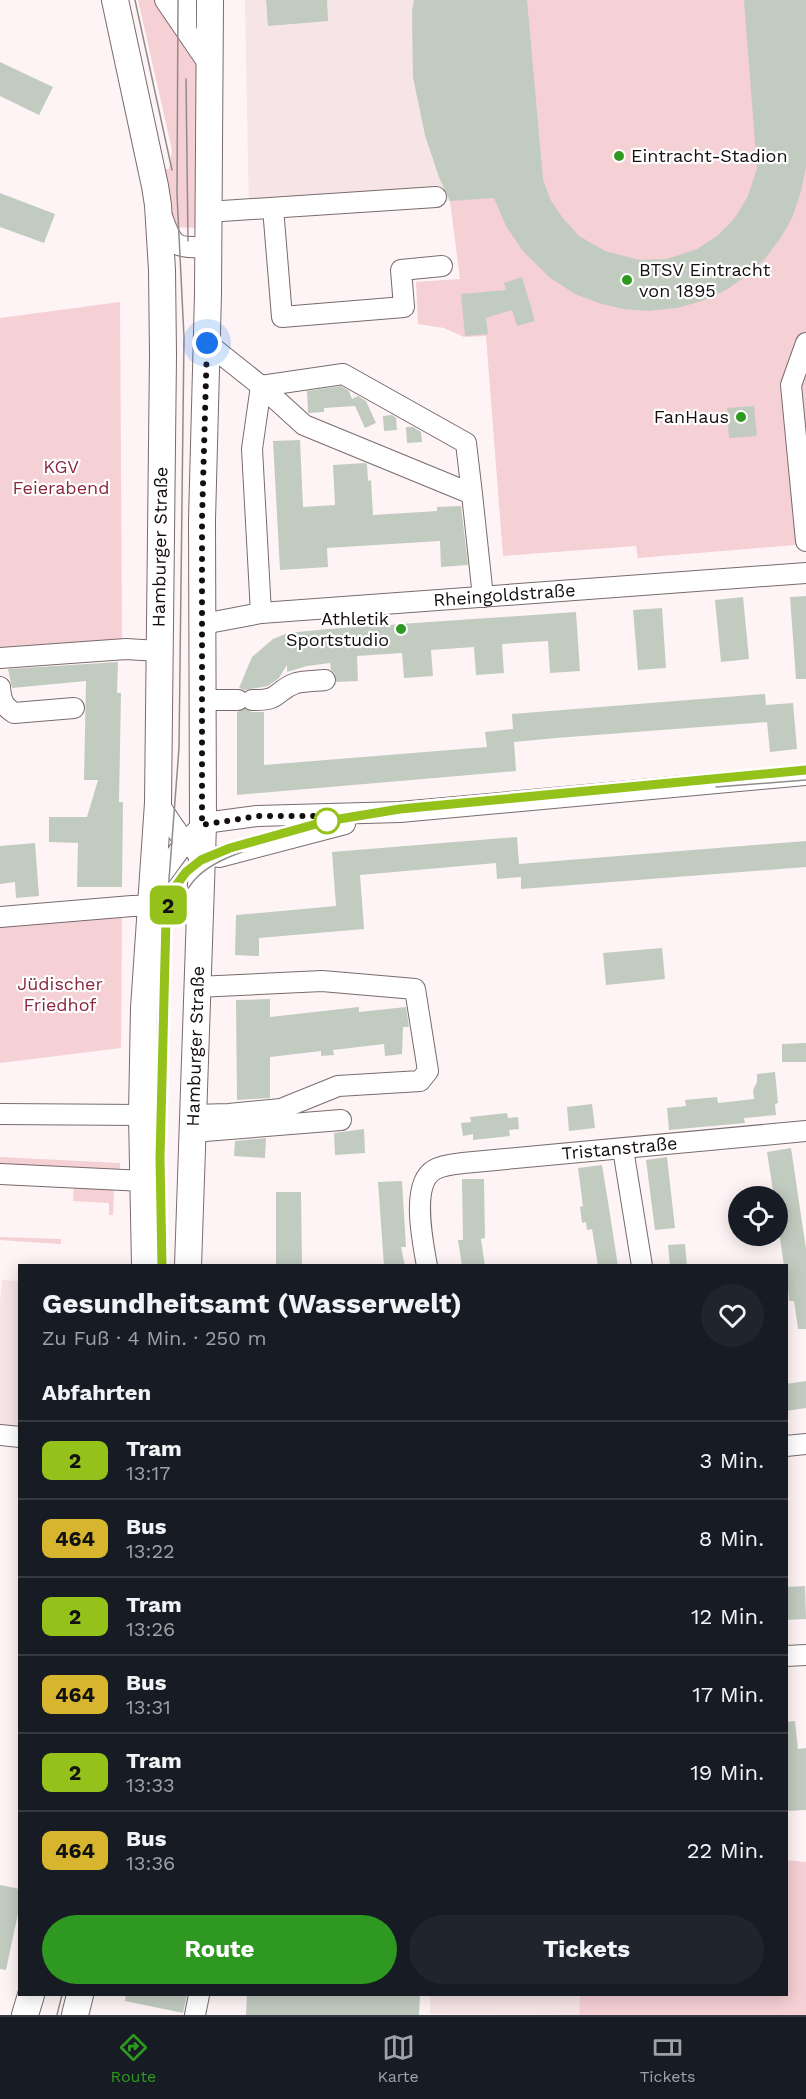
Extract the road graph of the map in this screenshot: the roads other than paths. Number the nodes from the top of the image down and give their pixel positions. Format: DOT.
graph roads {
  1 [pos="115,0"];
  2 [pos="165,0"];
  3 [pos="186,0"];
  4 [pos="210,0"];
  5 [pos="186,30"];
  6 [pos="210,66"];
  7 [pos="436,197"];
  8 [pos="158,205"];
  9 [pos="273,208"];
  10 [pos="207,212"];
  11 [pos="207,247"];
  12 [pos="442,266"];
  13 [pos="207,343"];
  14 [pos="806,344"];
  15 [pos="261,386"];
  16 [pos="472,494"];
  17 [pos="806,541"];
  18 [pos="806,573"];
  19 [pos="483,597"];
  20 [pos="261,613"];
  21 [pos="202,624"];
  22 [pos="159,651"];
  23 [pos="0,658"];
  24 [pos="325,680"];
  25 [pos="0,687"];
  26 [pos="202,700"];
  27 [pos="74,708"];
  28 [pos="806,775"];
  29 [pos="158,803"];
  30 [pos="297,826"];
  31 [pos="196,840"];
  32 [pos="151,896"];
  33 [pos="0,917"];
  34 [pos="199,922"];
  35 [pos="197,987"];
  36 [pos="0,1114"];
  37 [pos="142,1115"];
  38 [pos="341,1120"];
  39 [pos="192,1123"];
  40 [pos="806,1131"];
  41 [pos="622,1149"];
  42 [pos="0,1174"];
  43 [pos="144,1181"];
  44 [pos="145,1264"];
  45 [pos="188,1264"];
  46 [pos="427,1264"];
  47 [pos="642,1264"];
  48 [pos="0,1435"];
  49 [pos="18,1437"];
  50 [pos="806,1444"];
  51 [pos="788,1446"];
  52 [pos="806,1655"];
  53 [pos="788,1656"];
  54 [pos="31,1996"];
  55 [pos="80,1996"];
  56 [pos="199,1996"];
  57 [pos="25,2015"];
  58 [pos="75,2015"];
  59 [pos="195,2015"];
  1 -- 8 [label="main road, Hamburger Straße"];
  2 -- 5 [label="street"];
  3 -- 5 [label="street"];
  4 -- 6 [label="main road, Hamburger Straße"];
  5 -- 6 [label="street"];
  6 -- 10 [label="main road, Hamburger Straße"];
  7 -- 9 [label="street"];
  8 -- 11 [label="street, Hamburger Straße"];
  8 -- 22 [label="main road, Hamburger Straße"];
  9 -- 10 [label="street"];
  9 -- 12 [label="street"];
  10 -- 11 [label="main road, Hamburger Straße"];
  11 -- 13 [label="main road, Hamburger Straße"];
  13 -- 15 [label="street"];
  13 -- 21 [label="main road, Hamburger Straße"];
  14 -- 17 [label="street"];
  15 -- 16 [label="street"];
  15 -- 16 [label="street"];
  15 -- 20 [label="street"];
  16 -- 19 [label="street"];
  18 -- 19 [label="street, Rheingoldstraße"];
  19 -- 20 [label="street, Rheingoldstraße"];
  20 -- 21 [label="street, Rheingoldstraße"];
  21 -- 26 [label="main road, Hamburger Straße"];
  22 -- 23 [label="street"];
  22 -- 29 [label="main road, Hamburger Straße"];
  24 -- 26 [label="street"];
  25 -- 27 [label="street"];
  26 -- 31 [label="main road, Hamburger Straße"];
  28 -- 30 [label="street"];
  29 -- 31 [label="street"];
  29 -- 32 [label="main road, Hamburger Straße"];
  30 -- 31 [label="street"];
  30 -- 31 [label="street"];
  31 -- 32 [label="street"];
  31 -- 34 [label="main road, Hamburger Straße"];
  32 -- 33 [label="street"];
  32 -- 34 [label="street"];
  32 -- 37 [label="main road, Hamburger Straße"];
  34 -- 35 [label="main road, Hamburger Straße"];
  35 -- 39 [label="main road, Hamburger Straße"];
  35 -- 39 [label="street"];
  36 -- 37 [label="street"];
  37 -- 43 [label="main road, Hamburger Straße"];
  38 -- 39 [label="street"];
  39 -- 45 [label="main road, Hamburger Straße"];
  40 -- 41 [label="street, Tristanstraße"];
  41 -- 46 [label="street, Tristanstraße"];
  41 -- 47 [label="street"];
  42 -- 43 [label="street"];
  43 -- 44 [label="main road, Hamburger Straße"];
  48 -- 49 [label="street"];
  50 -- 51 [label="street"];
  52 -- 53 [label="street"];
  54 -- 57 [label="main road"];
  55 -- 58 [label="main road"];
  56 -- 59 [label="street"];
}
